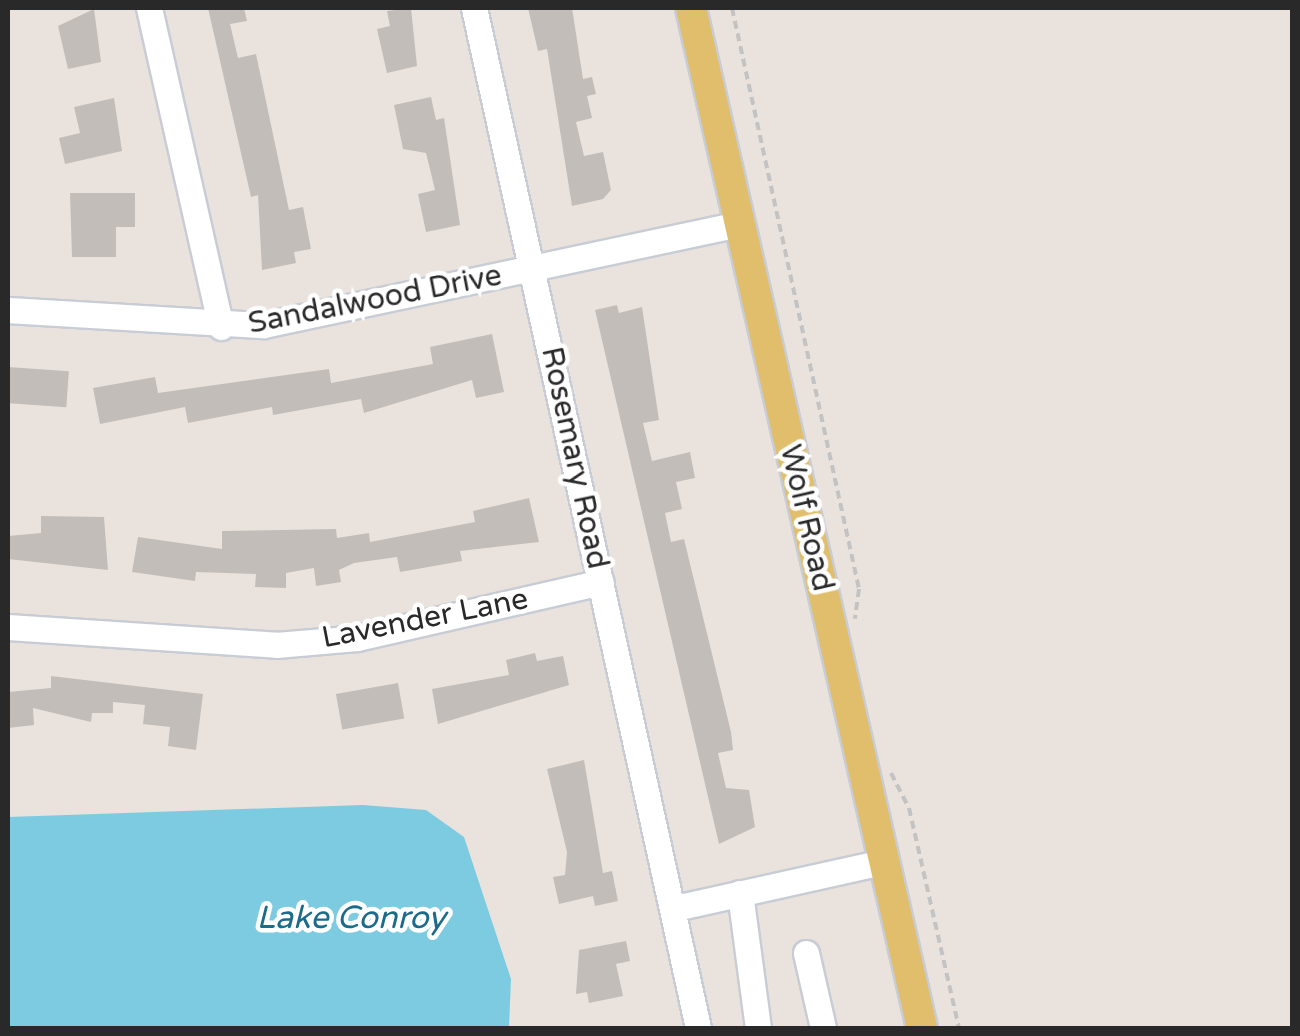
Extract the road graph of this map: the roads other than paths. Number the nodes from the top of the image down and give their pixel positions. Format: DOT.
graph roads {
  1 [pos="149,8"];
  2 [pos="474,8"];
  3 [pos="692,8"];
  4 [pos="738,224"];
  5 [pos="532,270"];
  6 [pos="8,310"];
  7 [pos="220,327"];
  8 [pos="601,582"];
  9 [pos="8,627"];
  10 [pos="883,862"];
  11 [pos="740,893"];
  12 [pos="675,908"];
  13 [pos="806,953"];
  14 [pos="698,1028"];
  15 [pos="758,1028"];
  16 [pos="823,1028"];
  17 [pos="922,1028"];
  1 -- 7 [label="street"];
  2 -- 5 [label="street, Rosemary Road"];
  3 -- 4 [label="main road, Wolf Road"];
  4 -- 5 [label="street, Sandalwood Drive"];
  4 -- 10 [label="main road, Wolf Road"];
  5 -- 7 [label="street, Sandalwood Drive"];
  5 -- 8 [label="street, Rosemary Road"];
  6 -- 7 [label="street, Sandalwood Drive"];
  8 -- 9 [label="street, Lavender Lane"];
  8 -- 12 [label="street, Rosemary Road"];
  10 -- 11 [label="street"];
  10 -- 17 [label="main road, Wolf Road"];
  11 -- 12 [label="street"];
  11 -- 15 [label="street"];
  12 -- 14 [label="street, Rosemary Road"];
  13 -- 16 [label="street"];
}
